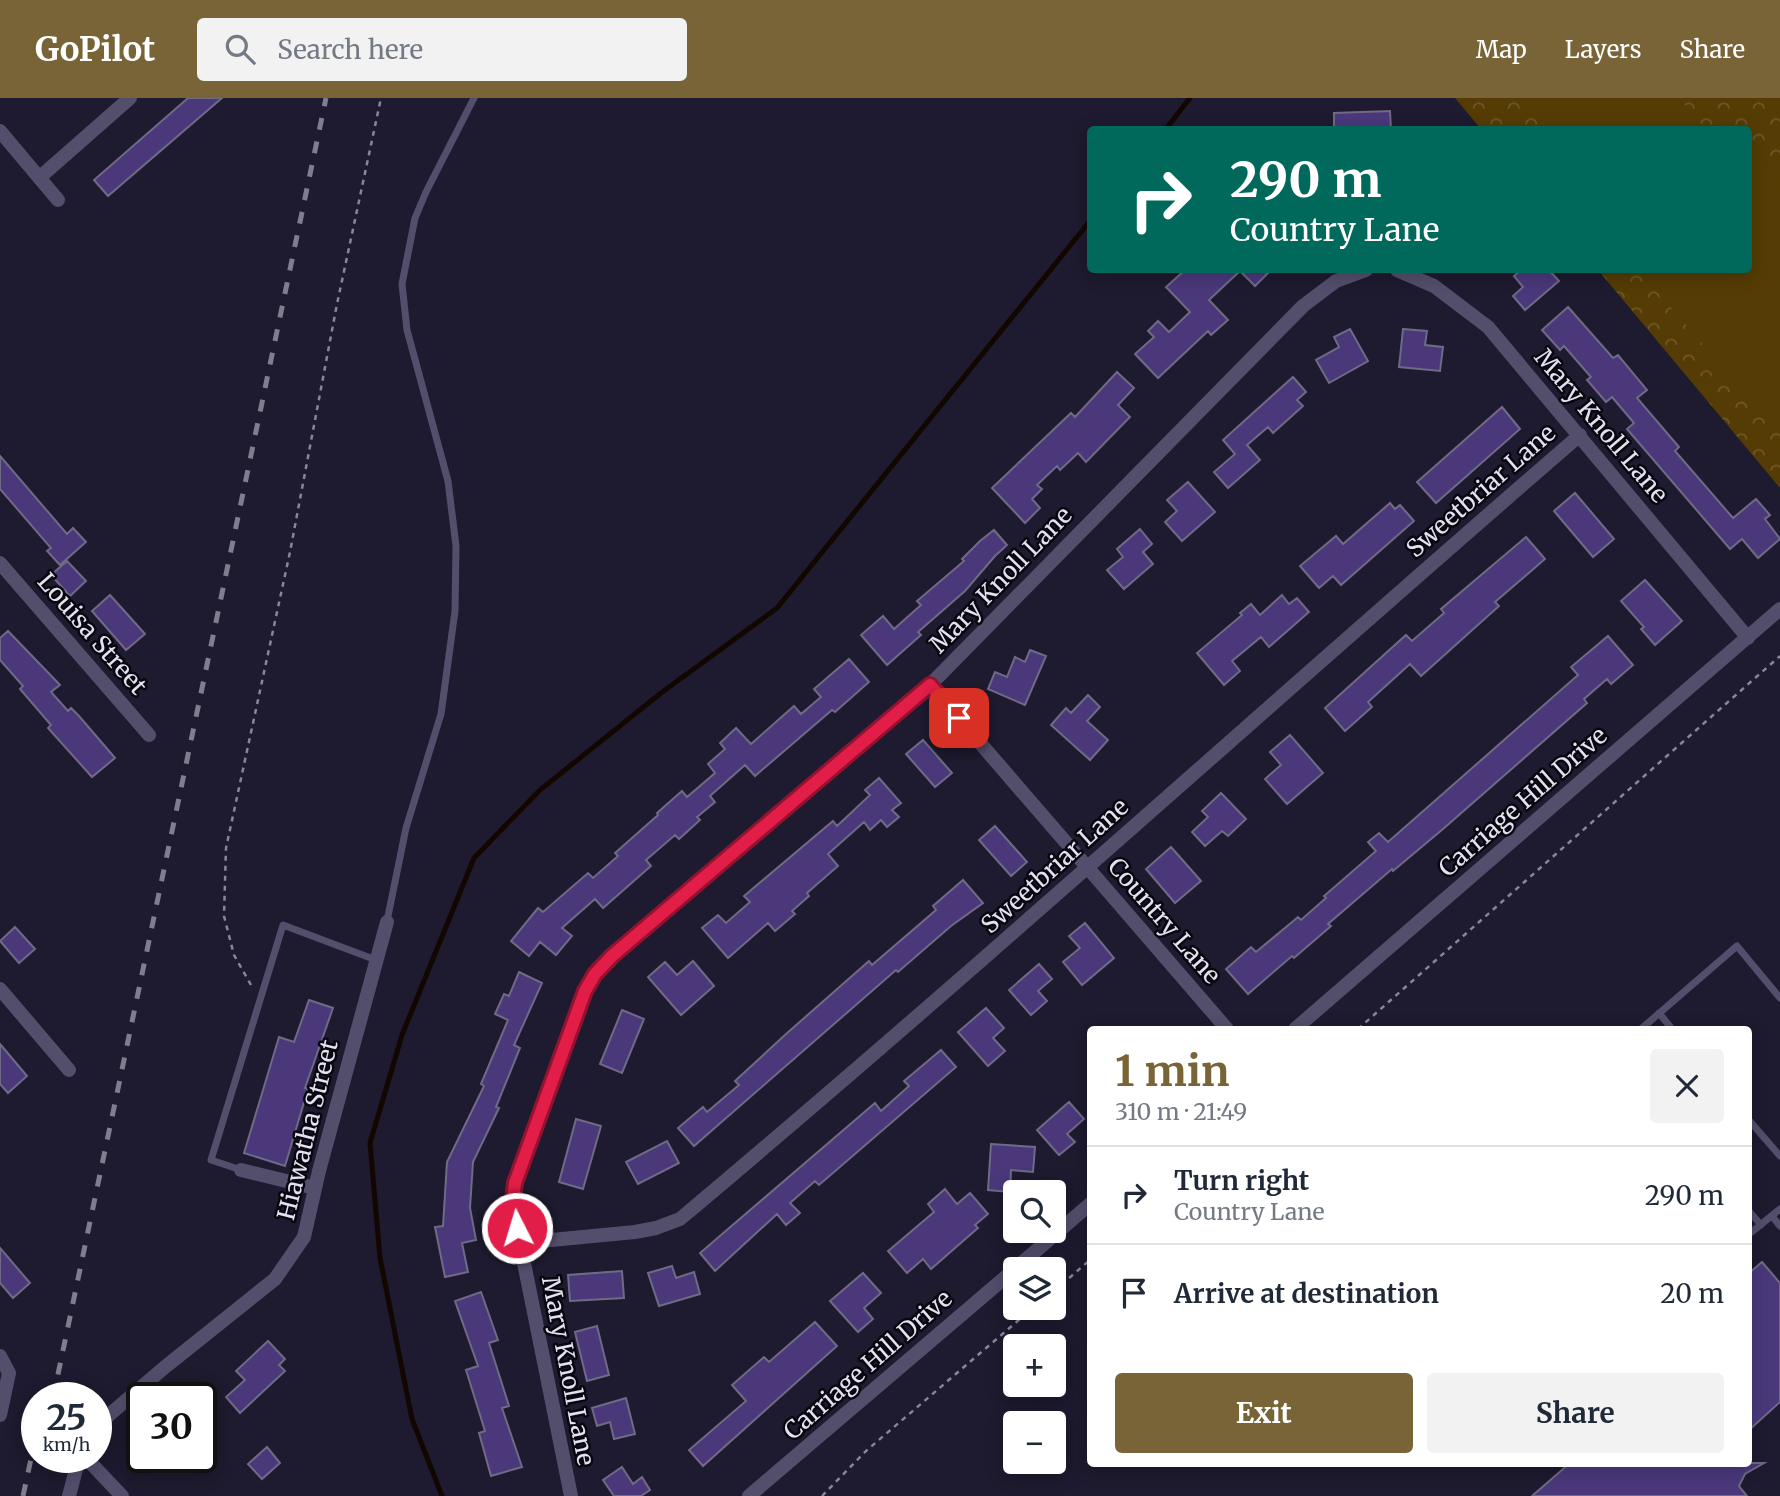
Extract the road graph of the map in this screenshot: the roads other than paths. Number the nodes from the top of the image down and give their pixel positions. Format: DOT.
graph roads {
  1 [pos="130,98"];
  2 [pos="474,98"];
  3 [pos="0,131"];
  4 [pos="39,178"];
  5 [pos="58,200"];
  6 [pos="1358,273"];
  7 [pos="1404,273"];
  8 [pos="1580,435"];
  9 [pos="0,563"];
  10 [pos="1780,609"];
  11 [pos="1748,638"];
  12 [pos="930,685"];
  13 [pos="149,735"];
  14 [pos="1089,869"];
  15 [pos="387,922"];
  16 [pos="376,960"];
  17 [pos="0,989"];
  18 [pos="1780,998"];
  19 [pos="1659,1013"];
  20 [pos="1224,1026"];
  21 [pos="1298,1026"];
  22 [pos="1644,1026"];
  23 [pos="1670,1026"];
  24 [pos="69,1070"];
  25 [pos="1752,1124"];
  26 [pos="1780,1156"];
  27 [pos="241,1170"];
  28 [pos="315,1188"];
  29 [pos="1087,1207"];
  30 [pos="1780,1209"];
  31 [pos="1752,1215"];
  32 [pos="1772,1216"];
  33 [pos="1761,1225"];
  34 [pos="1780,1226"];
  35 [pos="1752,1232"];
  36 [pos="520,1243"];
  37 [pos="1029,1257"];
  38 [pos="1003,1279"];
  39 [pos="0,1356"];
  40 [pos="112,1412"];
  41 [pos="0,1415"];
  42 [pos="75,1473"];
  43 [pos="100,1473"];
  44 [pos="69,1496"];
  45 [pos="122,1496"];
  46 [pos="571,1496"];
  47 [pos="749,1496"];
  1 -- 4 [label="street"];
  2 -- 15 [label="lane"];
  3 -- 4 [label="street"];
  4 -- 5 [label="street"];
  6 -- 12 [label="street, Mary Knoll Lane"];
  7 -- 8 [label="street, Mary Knoll Lane"];
  8 -- 11 [label="street, Mary Knoll Lane"];
  8 -- 14 [label="street, Sweetbriar Lane"];
  9 -- 13 [label="street, Louisa Street"];
  10 -- 11 [label="street, Carriage Hill Drive"];
  11 -- 21 [label="street, Carriage Hill Drive"];
  12 -- 14 [label="street, Country Lane"];
  12 -- 36 [label="street, Mary Knoll Lane"];
  14 -- 20 [label="street, Country Lane"];
  14 -- 36 [label="street, Sweetbriar Lane"];
  15 -- 16 [label="street, Hiawatha Street"];
  16 -- 27 [label="lane"];
  16 -- 28 [label="street, Hiawatha Street"];
  17 -- 24 [label="street"];
  18 -- 19 [label="lane"];
  19 -- 22 [label="lane"];
  19 -- 23 [label="lane"];
  25 -- 26 [label="lane"];
  27 -- 28 [label="street"];
  28 -- 40 [label="street, Hiawatha Street"];
  29 -- 37 [label="street, Carriage Hill Drive"];
  30 -- 32 [label="lane"];
  31 -- 33 [label="lane"];
  32 -- 33 [label="lane"];
  32 -- 34 [label="lane"];
  33 -- 35 [label="lane"];
  36 -- 46 [label="street, Mary Knoll Lane"];
  38 -- 47 [label="street, Carriage Hill Drive"];
  39 -- 41 [label="street"];
  42 -- 44 [label="street"];
  43 -- 45 [label="street"];
}
